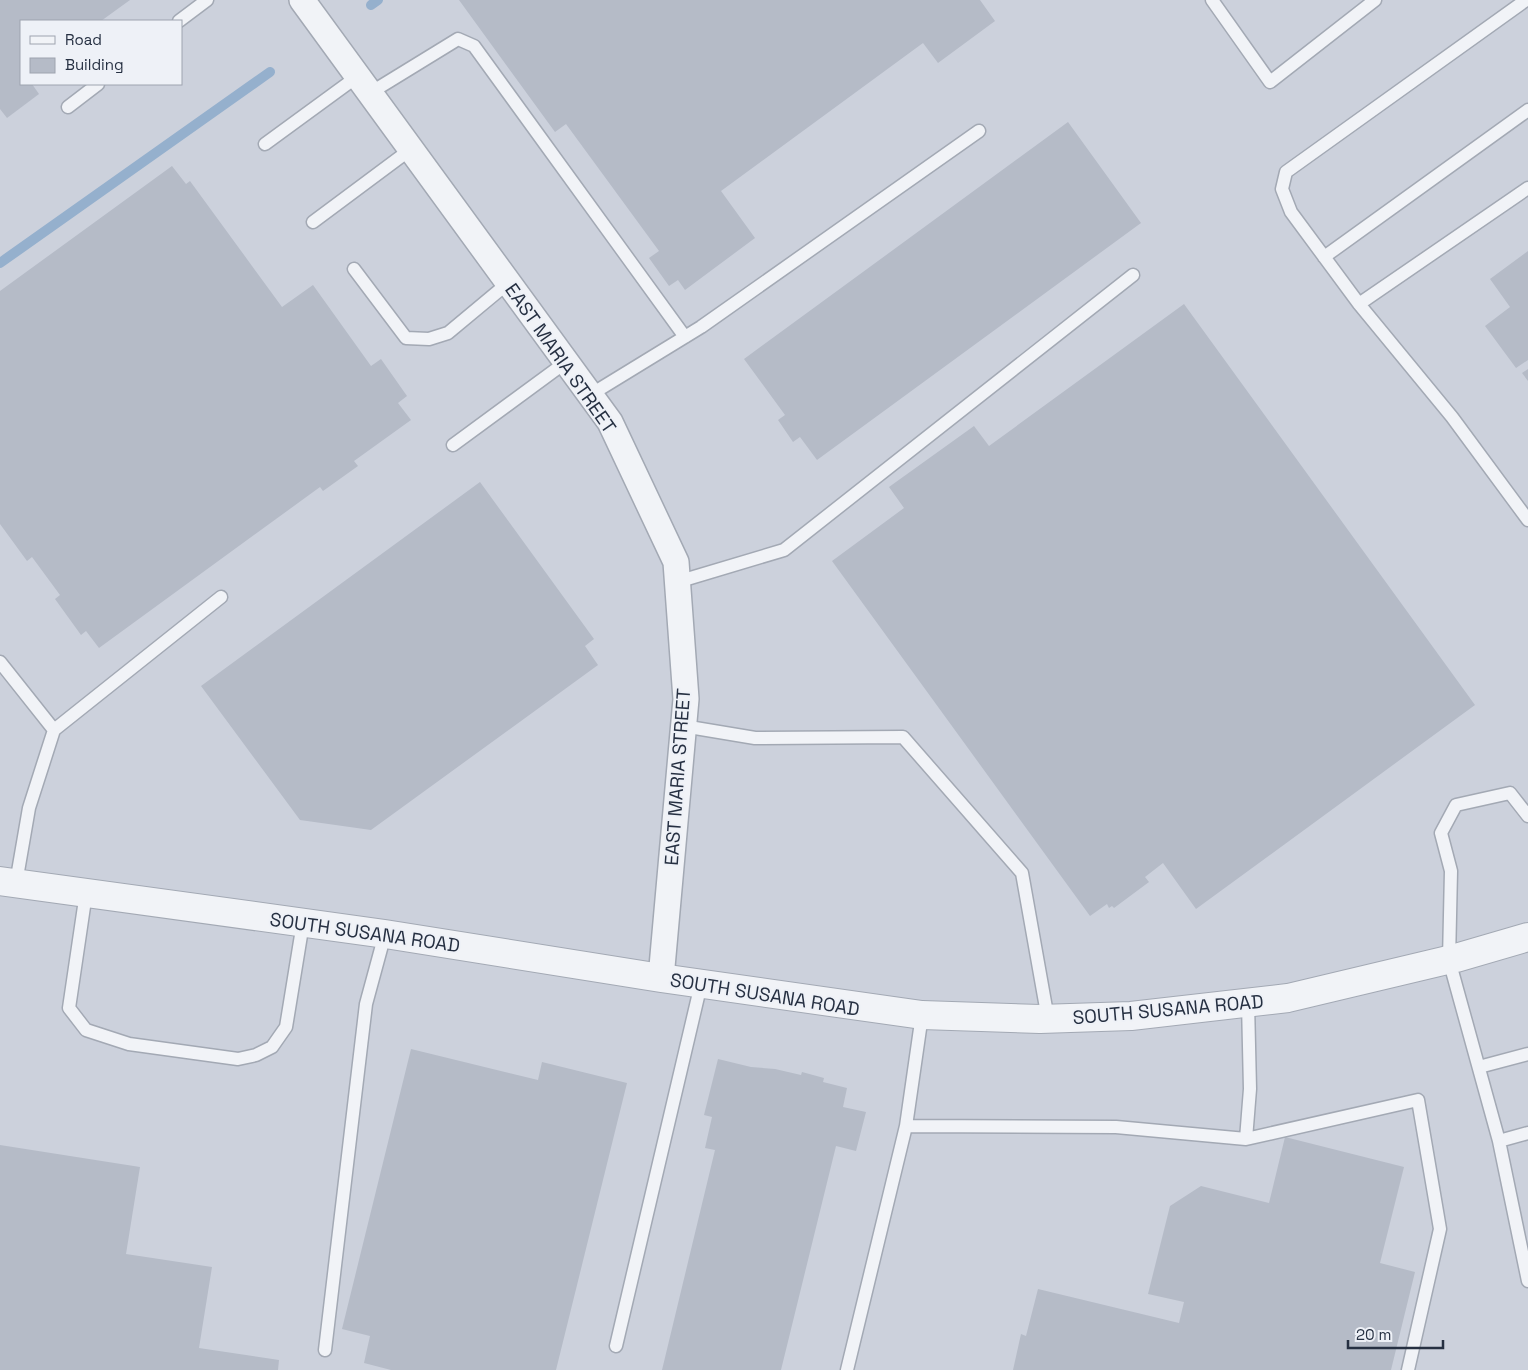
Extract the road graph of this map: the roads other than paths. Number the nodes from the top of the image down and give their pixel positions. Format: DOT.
graph roads {
  1 [pos="207,0"];
  2 [pos="302,0"];
  3 [pos="1212,0"];
  4 [pos="1375,0"];
  5 [pos="1526,0"];
  6 [pos="180,20"];
  7 [pos="364,84"];
  8 [pos="97,85"];
  9 [pos="68,107"];
  10 [pos="1528,110"];
  11 [pos="979,131"];
  12 [pos="265,144"];
  13 [pos="411,149"];
  14 [pos="1528,188"];
  15 [pos="313,222"];
  16 [pos="1324,257"];
  17 [pos="354,269"];
  18 [pos="1133,275"];
  19 [pos="508,283"];
  20 [pos="1359,304"];
  21 [pos="685,337"];
  22 [pos="566,362"];
  23 [pos="590,395"];
  24 [pos="453,445"];
  25 [pos="1528,520"];
  26 [pos="677,582"];
  27 [pos="221,597"];
  28 [pos="0,662"];
  29 [pos="684,726"];
  30 [pos="54,730"];
  31 [pos="1528,816"];
  32 [pos="8,882"];
  33 [pos="86,893"];
  34 [pos="303,923"];
  35 [pos="385,934"];
  36 [pos="1528,937"];
  37 [pos="1448,960"];
  38 [pos="661,978"];
  39 [pos="701,984"];
  40 [pos="1248,1003"];
  41 [pos="922,1016"];
  42 [pos="1048,1019"];
  43 [pos="1528,1054"];
  44 [pos="1479,1067"];
  45 [pos="906,1126"];
  46 [pos="1528,1132"];
  47 [pos="1246,1140"];
  48 [pos="1499,1141"];
  49 [pos="1528,1281"];
  50 [pos="616,1346"];
  51 [pos="325,1350"];
  52 [pos="847,1370"];
  53 [pos="1408,1370"];
  1 -- 6 [label="lane"];
  2 -- 7 [label="street, EAST MARIA STREET"];
  3 -- 4 [label="lane"];
  5 -- 16 [label="lane"];
  7 -- 12 [label="lane"];
  7 -- 13 [label="street, EAST MARIA STREET"];
  7 -- 21 [label="lane"];
  8 -- 9 [label="lane"];
  10 -- 16 [label="lane"];
  11 -- 21 [label="lane"];
  13 -- 15 [label="lane"];
  13 -- 19 [label="street, EAST MARIA STREET"];
  14 -- 20 [label="lane"];
  16 -- 20 [label="lane"];
  17 -- 19 [label="lane"];
  18 -- 26 [label="lane"];
  19 -- 22 [label="street, EAST MARIA STREET"];
  20 -- 25 [label="lane"];
  21 -- 23 [label="lane"];
  22 -- 23 [label="street, EAST MARIA STREET"];
  22 -- 24 [label="lane"];
  23 -- 26 [label="street, EAST MARIA STREET"];
  26 -- 29 [label="street, EAST MARIA STREET"];
  27 -- 30 [label="lane"];
  28 -- 30 [label="lane"];
  29 -- 38 [label="street, EAST MARIA STREET"];
  29 -- 42 [label="lane"];
  30 -- 32 [label="lane"];
  31 -- 37 [label="lane"];
  32 -- 33 [label="street, SOUTH SUSANA ROAD"];
  33 -- 34 [label="street, SOUTH SUSANA ROAD"];
  33 -- 34 [label="lane"];
  34 -- 35 [label="street, SOUTH SUSANA ROAD"];
  35 -- 38 [label="street, SOUTH SUSANA ROAD"];
  35 -- 51 [label="lane"];
  36 -- 37 [label="street, SOUTH SUSANA ROAD"];
  37 -- 40 [label="street, SOUTH SUSANA ROAD"];
  37 -- 44 [label="lane"];
  38 -- 39 [label="street, SOUTH SUSANA ROAD"];
  39 -- 41 [label="street, SOUTH SUSANA ROAD"];
  39 -- 50 [label="lane"];
  40 -- 42 [label="street, SOUTH SUSANA ROAD"];
  40 -- 47 [label="lane"];
  41 -- 42 [label="street, SOUTH SUSANA ROAD"];
  41 -- 45 [label="lane"];
  43 -- 44 [label="lane"];
  44 -- 48 [label="lane"];
  45 -- 47 [label="lane"];
  45 -- 52 [label="lane"];
  46 -- 48 [label="lane"];
  47 -- 53 [label="lane"];
  48 -- 49 [label="lane"];
}
